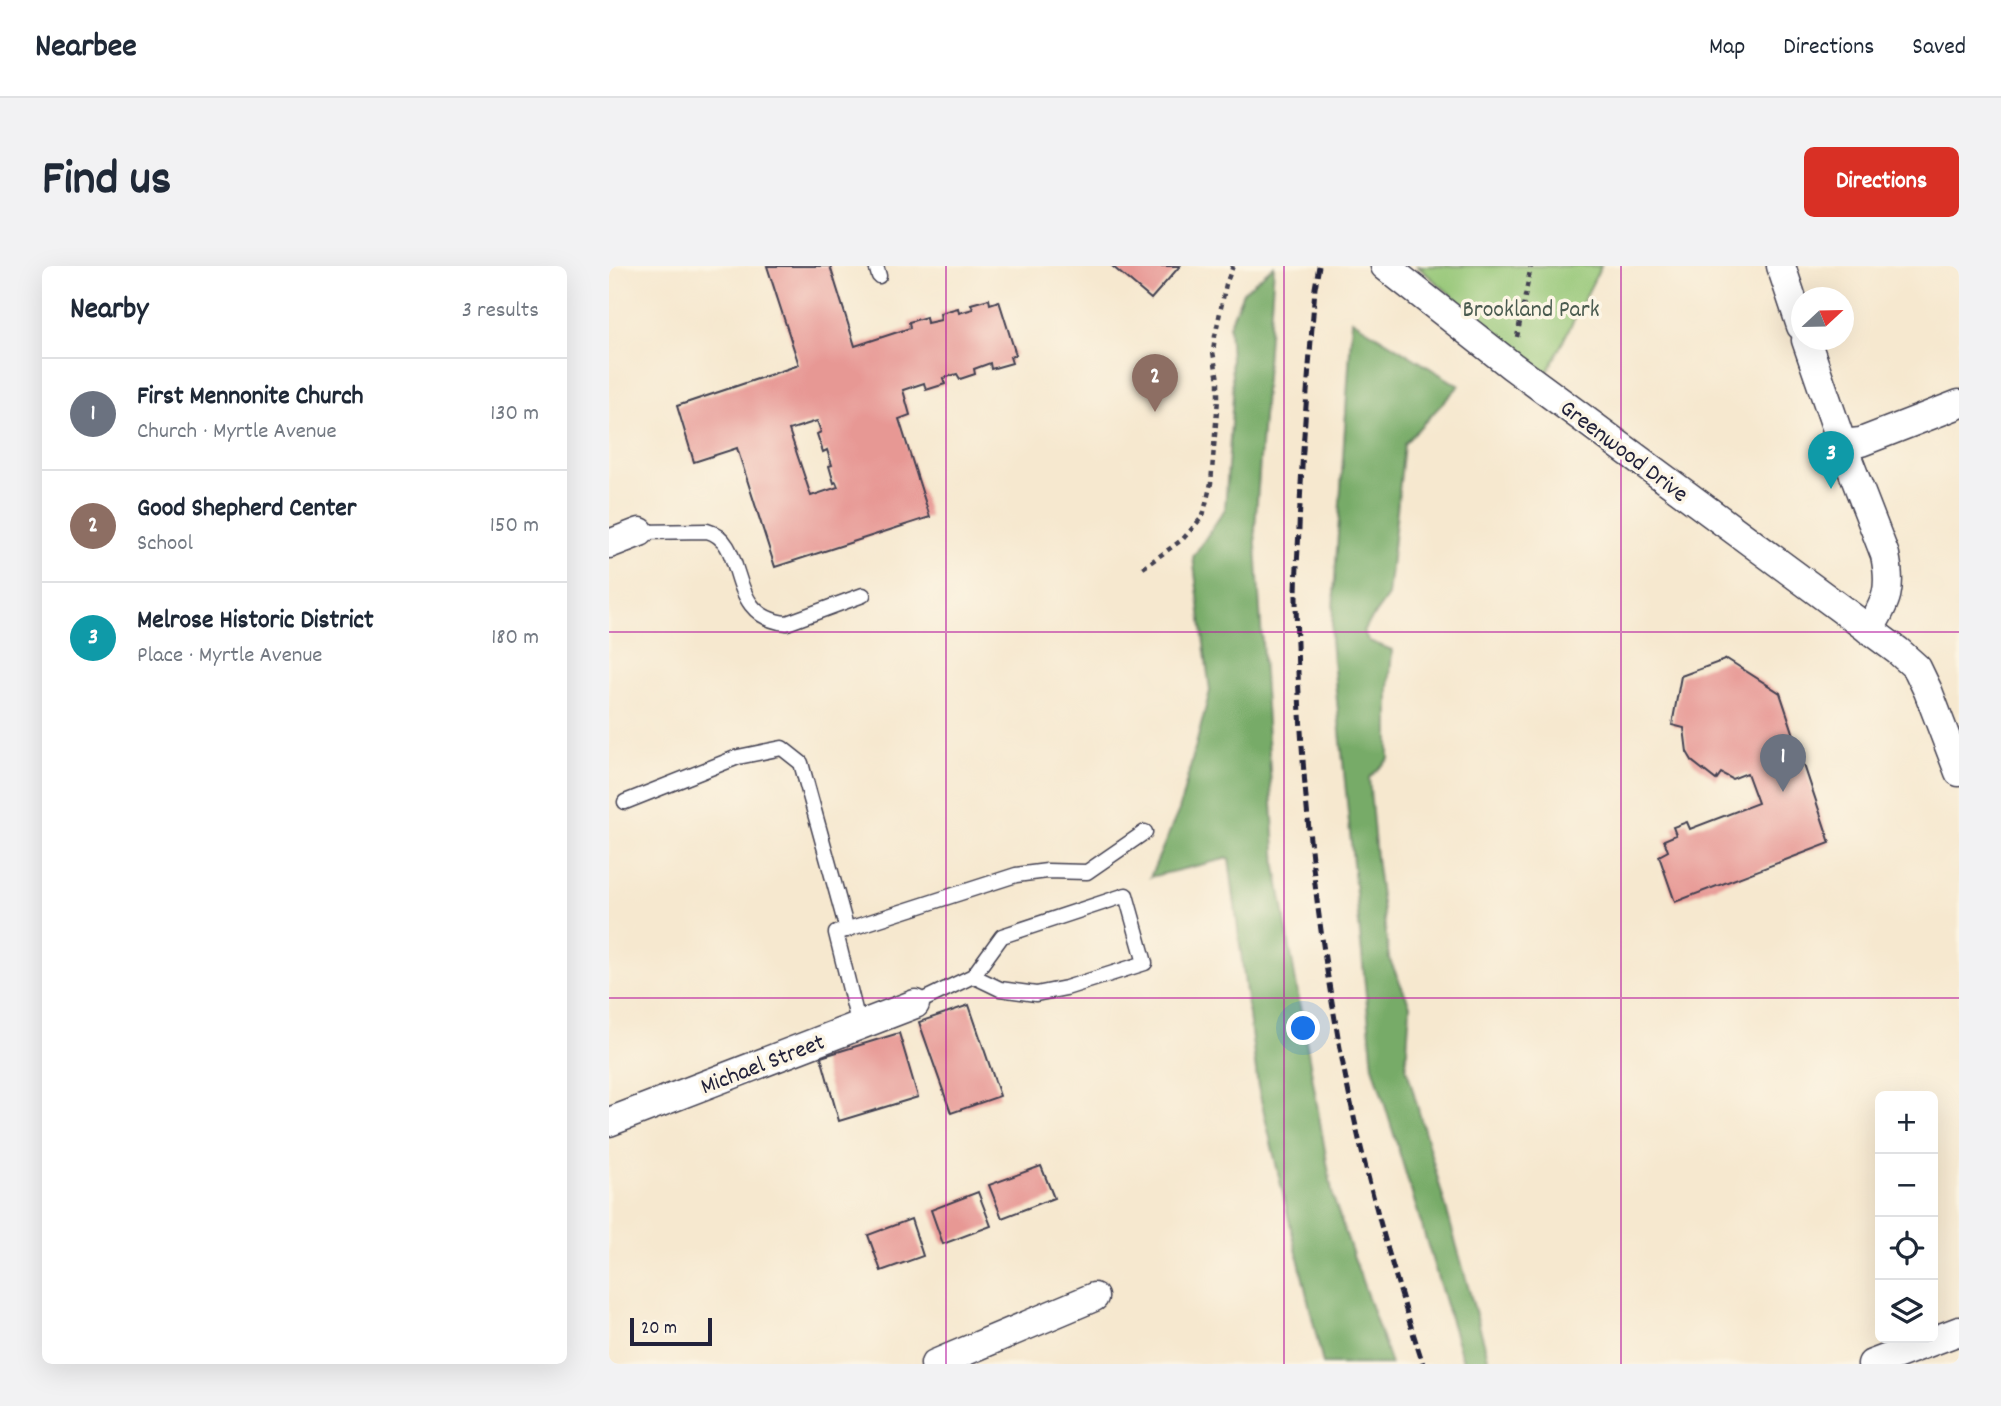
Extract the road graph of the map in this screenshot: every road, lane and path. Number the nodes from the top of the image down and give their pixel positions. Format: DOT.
graph roads {
  1 [pos="1233,266"];
  2 [pos="1385,266"];
  3 [pos="1531,266"];
  4 [pos="1781,266"];
  5 [pos="1791,296"];
  6 [pos="1809,350"];
  7 [pos="1512,366"];
  8 [pos="1959,404"];
  9 [pos="1842,444"];
  10 [pos="640,532"];
  11 [pos="609,544"];
  12 [pos="1143,568"];
  13 [pos="863,595"];
  14 [pos="1868,630"];
  15 [pos="1959,772"];
  16 [pos="625,802"];
  17 [pos="1145,832"];
  18 [pos="847,930"];
  19 [pos="973,976"];
  20 [pos="915,1004"];
  21 [pos="859,1026"];
  22 [pos="609,1122"];
  23 [pos="1094,1297"];
  24 [pos="1959,1331"];
  25 [pos="935,1364"];
  26 [pos="1873,1364"];
  1 -- 12 [label="path"];
  2 -- 7 [label="street, Greenwood Drive"];
  3 -- 7 [label="path"];
  4 -- 5 [label="street"];
  6 -- 9 [label="street"];
  7 -- 14 [label="street, Greenwood Drive"];
  8 -- 9 [label="street"];
  9 -- 14 [label="street"];
  10 -- 11 [label="street"];
  10 -- 13 [label="lane"];
  14 -- 15 [label="street, Greenwood Drive"];
  16 -- 18 [label="lane"];
  17 -- 18 [label="lane"];
  18 -- 21 [label="lane"];
  19 -- 19 [label="lane"];
  19 -- 20 [label="lane"];
  20 -- 21 [label="street, Michael Street"];
  21 -- 22 [label="street, Michael Street"];
  23 -- 25 [label="street"];
  24 -- 26 [label="street"];
}
